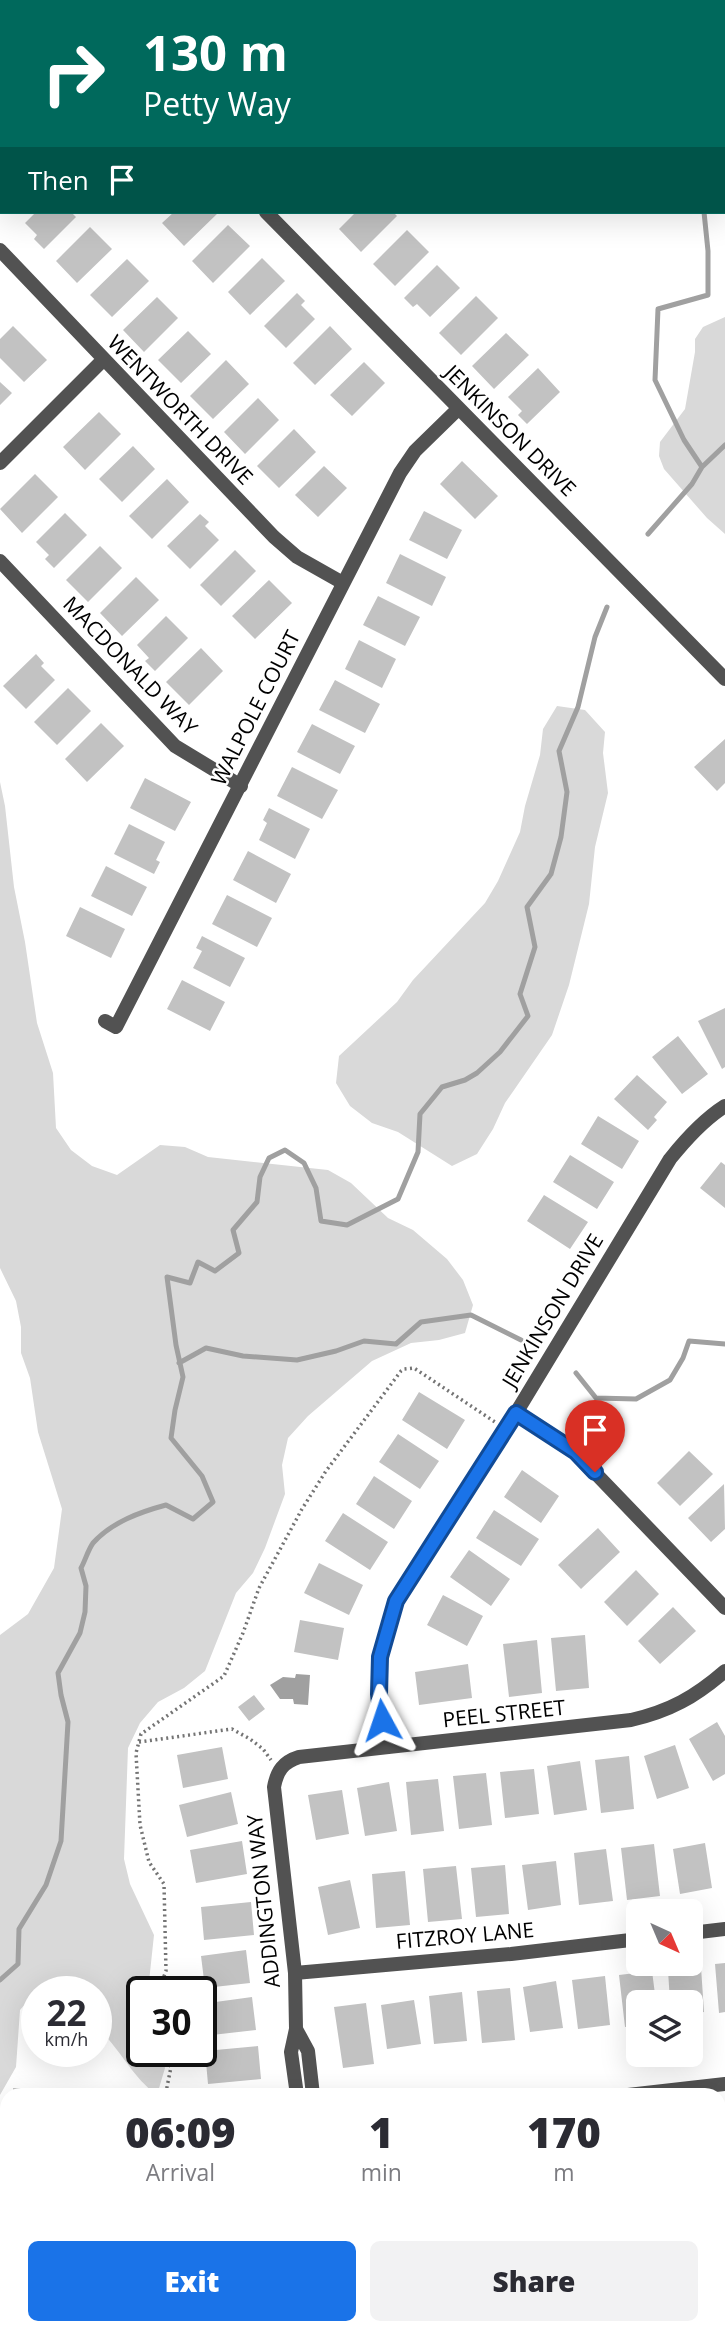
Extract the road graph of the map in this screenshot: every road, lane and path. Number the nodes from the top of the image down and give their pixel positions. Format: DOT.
graph roads {
  1 [pos="268,214"];
  2 [pos="0,250"];
  3 [pos="103,360"];
  4 [pos="458,409"];
  5 [pos="0,463"];
  6 [pos="0,561"];
  7 [pos="343,583"];
  8 [pos="725,679"];
  9 [pos="241,786"];
  10 [pos="105,1021"];
  11 [pos="725,1106"];
  12 [pos="516,1413"];
  13 [pos="505,1429"];
  14 [pos="725,1608"];
  15 [pos="725,1671"];
  16 [pos="139,1742"];
  17 [pos="386,1746"];
  18 [pos="279,1770"];
  19 [pos="725,1929"];
  20 [pos="704,1931"];
  21 [pos="626,1941"];
  22 [pos="295,1973"];
  23 [pos="164,1976"];
  24 [pos="296,2029"];
  25 [pos="171,2067"];
  26 [pos="725,2084"];
  27 [pos="167,2088"];
  28 [pos="296,2088"];
  29 [pos="312,2088"];
  30 [pos="690,2088"];
  1 -- 4 [label="street, JENKINSON DRIVE"];
  2 -- 3 [label="street, WENTWORTH DRIVE"];
  3 -- 5 [label="street"];
  3 -- 7 [label="street, WENTWORTH DRIVE"];
  4 -- 7 [label="street, WALPOLE COURT"];
  4 -- 8 [label="street, JENKINSON DRIVE"];
  6 -- 9 [label="street, MACDONALD WAY"];
  7 -- 9 [label="street, WALPOLE COURT"];
  9 -- 10 [label="street, WALPOLE COURT"];
  11 -- 12 [label="street, JENKINSON DRIVE"];
  12 -- 13 [label="street, JENKINSON DRIVE"];
  12 -- 14 [label="street"];
  13 -- 16 [label="path"];
  13 -- 17 [label="street, JENKINSON DRIVE"];
  15 -- 17 [label="street, PEEL STREET"];
  16 -- 18 [label="path"];
  16 -- 23 [label="path"];
  17 -- 18 [label="street, PEEL STREET"];
  18 -- 22 [label="street, ADDINGTON WAY"];
  19 -- 20 [label="street"];
  21 -- 22 [label="street, FITZROY LANE"];
  22 -- 24 [label="street, ADDINGTON WAY"];
  24 -- 28 [label="street, ADDINGTON WAY"];
  24 -- 29 [label="street, ADDINGTON WAY"];
  25 -- 27 [label="path"];
  26 -- 30 [label="street"];
}
